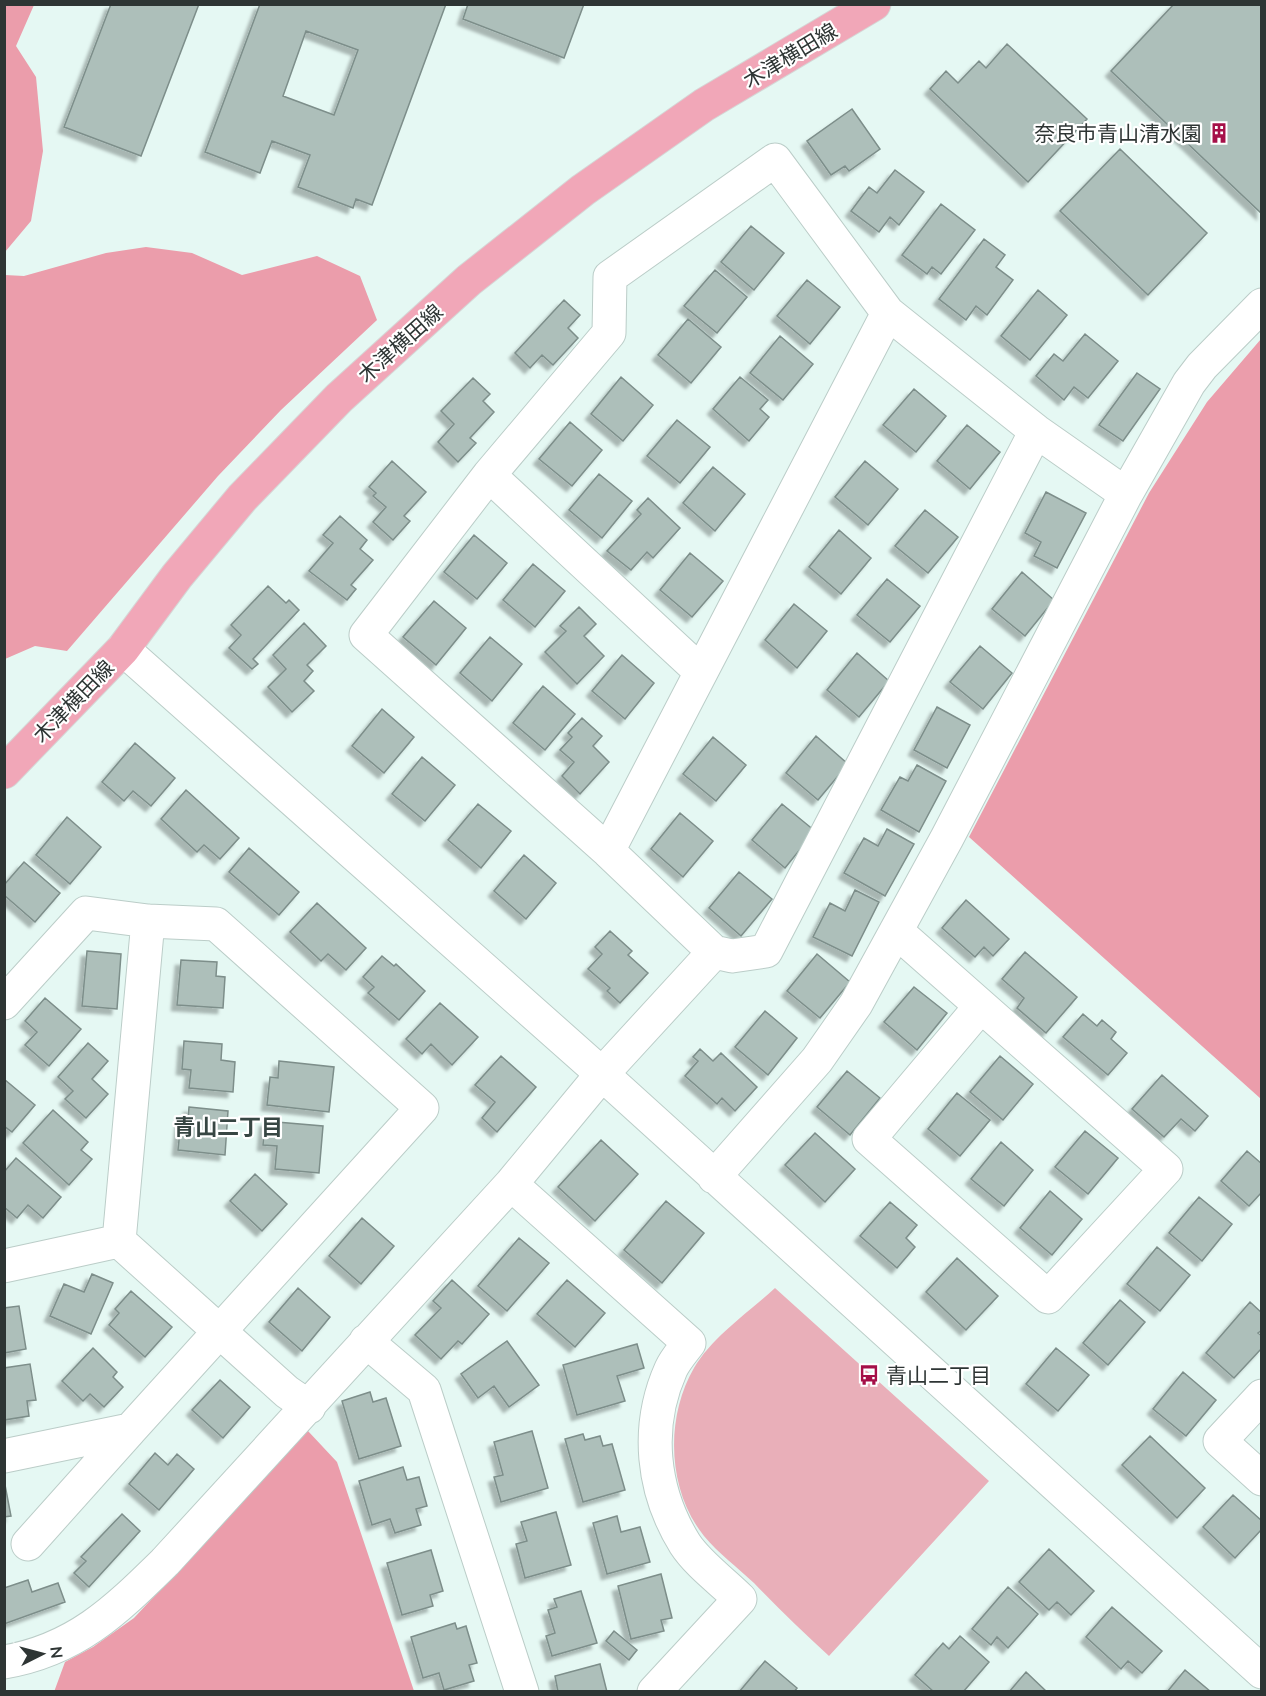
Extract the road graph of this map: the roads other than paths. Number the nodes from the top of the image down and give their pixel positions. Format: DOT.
graph roads {
  1 [pos="874,4"];
  2 [pos="1262,305"];
  3 [pos="888,313"];
  4 [pos="1036,431"];
  5 [pos="489,475"];
  6 [pos="1126,494"];
  7 [pos="123,649"];
  8 [pos="701,672"];
  9 [pos="4,772"];
  10 [pos="608,851"];
  11 [pos="148,921"];
  12 [pos="896,931"];
  13 [pos="714,951"];
  14 [pos="4,1003"];
  15 [pos="981,1006"];
  16 [pos="602,1074"];
  17 [pos="714,1177"];
  18 [pos="511,1184"];
  19 [pos="119,1241"];
  20 [pos="4,1266"];
  21 [pos="220,1333"];
  22 [pos="366,1341"];
  23 [pos="1262,1396"];
  24 [pos="309,1407"];
  25 [pos="130,1430"];
  26 [pos="4,1456"];
  27 [pos="1262,1479"];
  28 [pos="28,1544"];
  29 [pos="4,1662"];
  30 [pos="1262,1672"];
  31 [pos="522,1692"];
  32 [pos="654,1692"];
  1 -- 7 [label="main road, 木津横田線"];
  2 -- 6 [label="street"];
  3 -- 4 [label="street"];
  3 -- 5 [label="street"];
  3 -- 8 [label="street"];
  4 -- 6 [label="street"];
  4 -- 13 [label="street"];
  5 -- 8 [label="street"];
  5 -- 10 [label="street"];
  6 -- 12 [label="street"];
  7 -- 9 [label="main road, 木津横田線"];
  7 -- 16 [label="street"];
  8 -- 10 [label="street"];
  10 -- 13 [label="street"];
  11 -- 14 [label="street"];
  11 -- 19 [label="street"];
  11 -- 21 [label="street"];
  12 -- 15 [label="street"];
  12 -- 17 [label="street"];
  13 -- 16 [label="street"];
  15 -- 15 [label="street"];
  16 -- 17 [label="street"];
  16 -- 18 [label="street"];
  17 -- 30 [label="street"];
  18 -- 22 [label="street"];
  18 -- 32 [label="street"];
  19 -- 20 [label="street"];
  19 -- 21 [label="street"];
  21 -- 24 [label="street"];
  21 -- 25 [label="street"];
  22 -- 24 [label="street"];
  22 -- 31 [label="street"];
  23 -- 27 [label="street"];
  24 -- 29 [label="street"];
  25 -- 26 [label="street"];
  25 -- 28 [label="street"];
}
